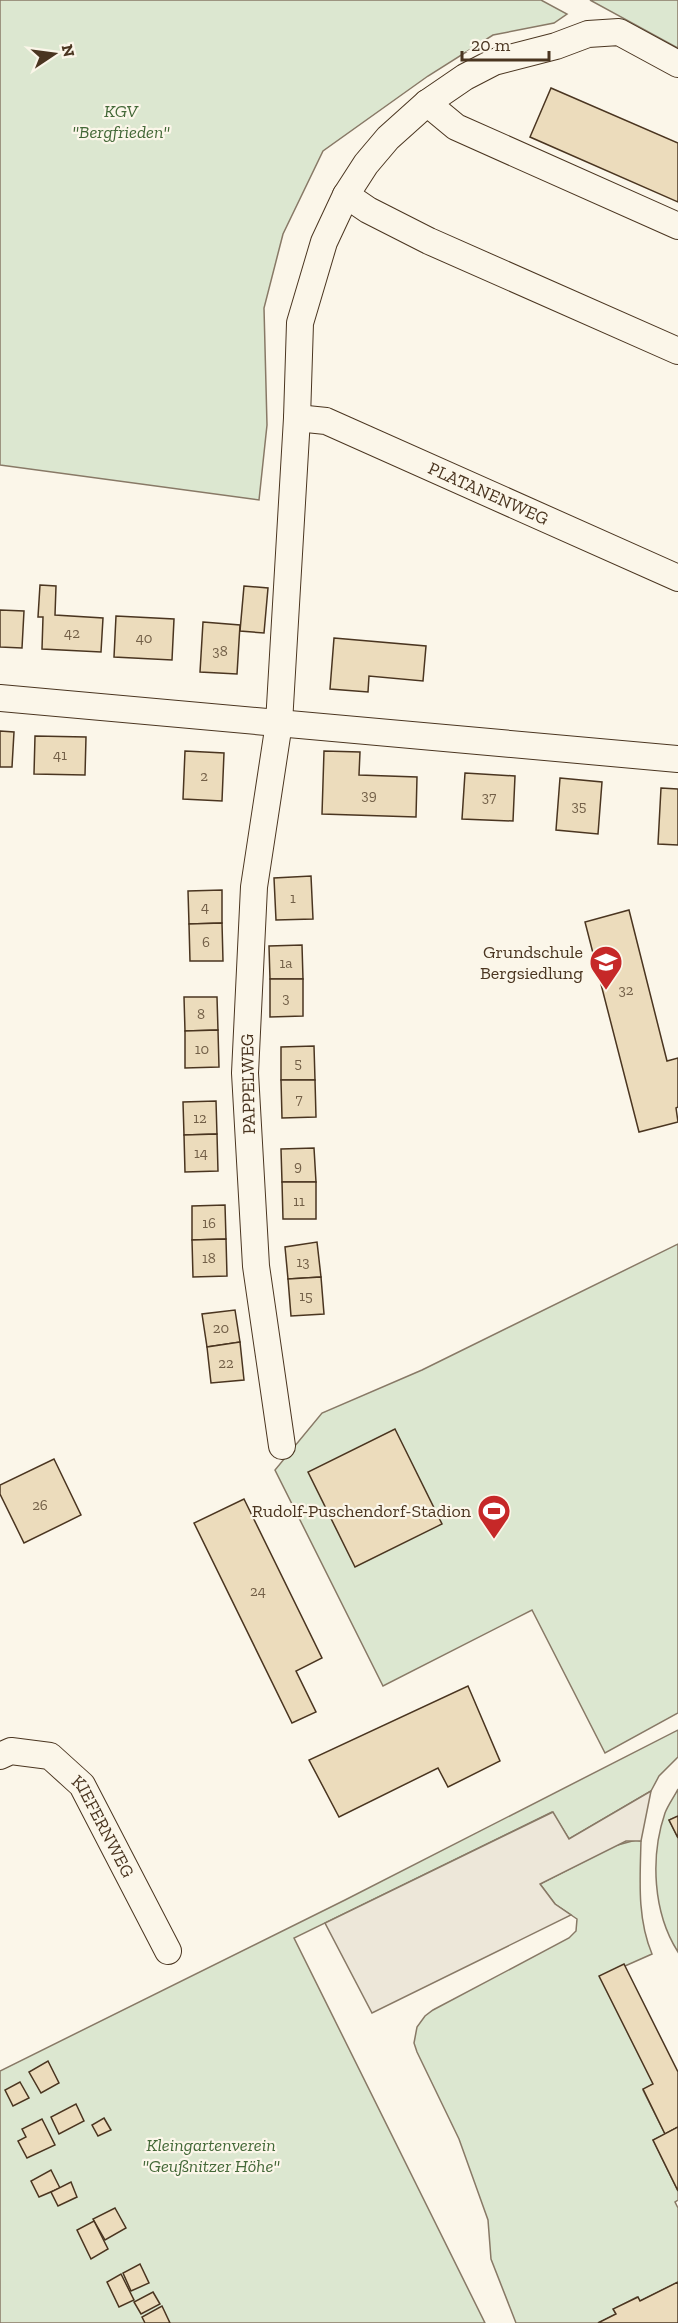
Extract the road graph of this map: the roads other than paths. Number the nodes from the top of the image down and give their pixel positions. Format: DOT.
graph roads {
  1 [pos="678,64"];
  2 [pos="427,103"];
  3 [pos="346,195"];
  4 [pos="678,226"];
  5 [pos="678,351"];
  6 [pos="297,418"];
  7 [pos="678,578"];
  8 [pos="0,698"];
  9 [pos="279,723"];
  10 [pos="678,759"];
  11 [pos="282,1446"];
  12 [pos="0,1756"];
  13 [pos="168,1951"];
  1 -- 2 [label="street"];
  2 -- 3 [label="street"];
  2 -- 4 [label="street"];
  3 -- 5 [label="street"];
  3 -- 6 [label="street"];
  6 -- 7 [label="street, PLATANENWEG"];
  6 -- 9 [label="street"];
  8 -- 9 [label="street"];
  9 -- 10 [label="street"];
  9 -- 11 [label="street, PAPPELWEG"];
  12 -- 13 [label="street, KIEFERNWEG"];
}
